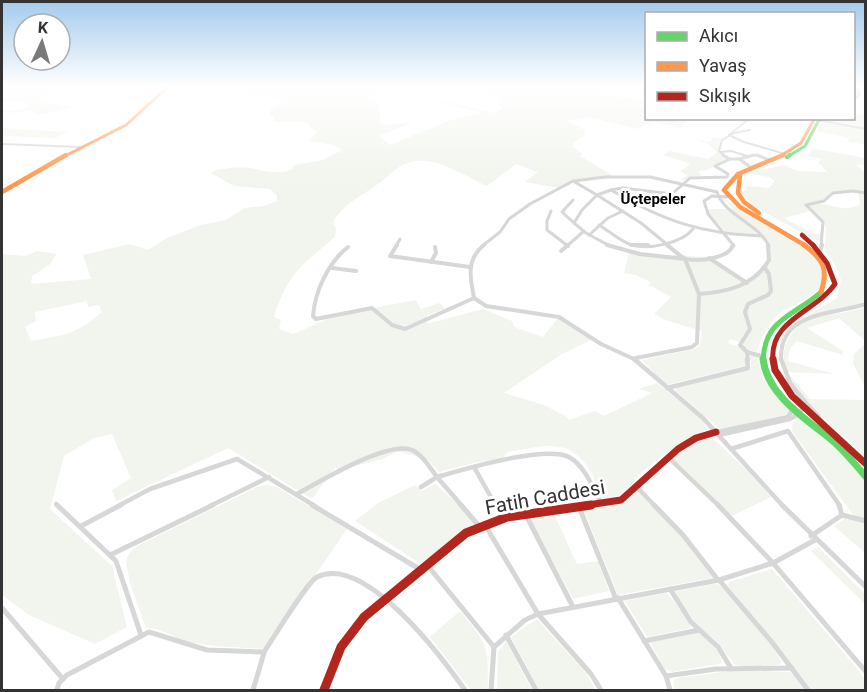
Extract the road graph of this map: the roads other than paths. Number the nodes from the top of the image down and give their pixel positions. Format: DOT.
graph roads {
  1 [pos="133,118"];
  2 [pos="748,120"];
  3 [pos="816,120"];
  4 [pos="866,129"];
  5 [pos="750,130"];
  6 [pos="729,135"];
  7 [pos="2,144"];
  8 [pos="81,147"];
  9 [pos="720,152"];
  10 [pos="786,154"];
  11 [pos="747,156"];
  12 [pos="730,159"];
  13 [pos="739,159"];
  14 [pos="769,160"];
  15 [pos="750,166"];
  16 [pos="730,177"];
  17 [pos="573,181"];
  18 [pos="684,183"];
  19 [pos="611,190"];
  20 [pos="2,192"];
  21 [pos="866,193"];
  22 [pos="718,194"];
  23 [pos="726,194"];
  24 [pos="597,195"];
  25 [pos="737,195"];
  26 [pos="573,200"];
  27 [pos="551,211"];
  28 [pos="623,211"];
  29 [pos="574,223"];
  30 [pos="599,225"];
  31 [pos="693,228"];
  32 [pos="583,232"];
  33 [pos="589,235"];
  34 [pos="728,236"];
  35 [pos="762,236"];
  36 [pos="400,239"];
  37 [pos="822,242"];
  38 [pos="812,243"];
  39 [pos="667,244"];
  40 [pos="568,246"];
  41 [pos="348,247"];
  42 [pos="435,247"];
  43 [pos="561,251"];
  44 [pos="820,252"];
  45 [pos="709,257"];
  46 [pos="685,259"];
  47 [pos="431,262"];
  48 [pos="331,267"];
  49 [pos="470,267"];
  50 [pos="764,267"];
  51 [pos="356,272"];
  52 [pos="747,283"];
  53 [pos="699,294"];
  54 [pos="474,298"];
  55 [pos="866,304"];
  56 [pos="747,352"];
  57 [pos="761,356"];
  58 [pos="635,359"];
  59 [pos="667,388"];
  60 [pos="799,404"];
  61 [pos="790,419"];
  62 [pos="788,431"];
  63 [pos="718,434"];
  64 [pos="730,449"];
  65 [pos="669,458"];
  66 [pos="866,464"];
  67 [pos="474,467"];
  68 [pos="269,477"];
  69 [pos="437,477"];
  70 [pos="866,477"];
  71 [pos="421,487"];
  72 [pos="637,487"];
  73 [pos="297,494"];
  74 [pos="601,503"];
  75 [pos="56,504"];
  76 [pos="578,505"];
  77 [pos="526,514"];
  78 [pos="842,515"];
  79 [pos="504,518"];
  80 [pos="866,521"];
  81 [pos="482,525"];
  82 [pos="81,526"];
  83 [pos="813,538"];
  84 [pos="110,555"];
  85 [pos="773,563"];
  86 [pos="427,565"];
  87 [pos="421,570"];
  88 [pos="719,580"];
  89 [pos="866,587"];
  90 [pos="670,589"];
  91 [pos="384,598"];
  92 [pos="617,598"];
  93 [pos="572,605"];
  94 [pos="2,608"];
  95 [pos="538,614"];
  96 [pos="699,630"];
  97 [pos="506,635"];
  98 [pos="141,636"];
  99 [pos="644,641"];
  100 [pos="494,647"];
  101 [pos="264,652"];
  102 [pos="731,668"];
  103 [pos="792,668"];
  104 [pos="866,672"];
  105 [pos="666,676"];
  106 [pos="63,679"];
  107 [pos="57,690"];
  108 [pos="253,690"];
  109 [pos="324,690"];
  110 [pos="465,690"];
  111 [pos="492,690"];
  112 [pos="536,690"];
  113 [pos="601,690"];
  114 [pos="670,690"];
  115 [pos="808,690"];
  1 -- 8 [label="main road"];
  2 -- 6 [label="street"];
  3 -- 4 [label="street"];
  3 -- 10 [label="main road"];
  3 -- 25 [label="main road"];
  5 -- 6 [label="street"];
  6 -- 9 [label="street"];
  6 -- 10 [label="street"];
  7 -- 8 [label="street"];
  8 -- 20 [label="main road"];
  9 -- 11 [label="street"];
  9 -- 12 [label="street"];
  10 -- 14 [label="main road"];
  11 -- 13 [label="street"];
  11 -- 14 [label="street"];
  12 -- 13 [label="street"];
  12 -- 16 [label="street"];
  13 -- 15 [label="street"];
  14 -- 15 [label="main road"];
  15 -- 16 [label="main road"];
  16 -- 18 [label="street"];
  16 -- 23 [label="main road"];
  17 -- 18 [label="street"];
  17 -- 24 [label="street"];
  17 -- 49 [label="street"];
  18 -- 19 [label="street"];
  18 -- 22 [label="street"];
  19 -- 24 [label="street"];
  19 -- 31 [label="street"];
  21 -- 37 [label="street"];
  22 -- 23 [label="street"];
  22 -- 34 [label="street"];
  22 -- 35 [label="street"];
  23 -- 25 [label="main road"];
  23 -- 57 [label="main road"];
  24 -- 28 [label="street"];
  24 -- 29 [label="street"];
  25 -- 38 [label="main road"];
  26 -- 29 [label="street"];
  27 -- 40 [label="street"];
  28 -- 30 [label="street"];
  28 -- 39 [label="street"];
  29 -- 32 [label="street"];
  30 -- 33 [label="street"];
  30 -- 39 [label="street"];
  31 -- 34 [label="street"];
  31 -- 39 [label="street"];
  32 -- 33 [label="street"];
  32 -- 40 [label="street"];
  33 -- 46 [label="street"];
  34 -- 35 [label="street"];
  34 -- 45 [label="street"];
  35 -- 50 [label="street"];
  36 -- 47 [label="street"];
  37 -- 38 [label="street"];
  37 -- 44 [label="street"];
  38 -- 44 [label="main road"];
  39 -- 46 [label="street"];
  40 -- 43 [label="street"];
  41 -- 48 [label="street"];
  42 -- 47 [label="street"];
  44 -- 60 [label="main road"];
  45 -- 46 [label="street"];
  45 -- 52 [label="street"];
  46 -- 53 [label="street"];
  47 -- 49 [label="street"];
  48 -- 51 [label="street"];
  48 -- 54 [label="street"];
  49 -- 54 [label="street"];
  50 -- 52 [label="street"];
  50 -- 56 [label="street"];
  52 -- 53 [label="street"];
  53 -- 58 [label="street"];
  54 -- 58 [label="street"];
  55 -- 60 [label="street"];
  56 -- 57 [label="street"];
  56 -- 59 [label="street"];
  57 -- 60 [label="main road"];
  58 -- 59 [label="street"];
  59 -- 63 [label="street"];
  60 -- 61 [label="street"];
  60 -- 63 [label="street"];
  60 -- 66 [label="main road"];
  60 -- 70 [label="main road"];
  61 -- 62 [label="street"];
  61 -- 63 [label="street"];
  62 -- 64 [label="street"];
  62 -- 78 [label="street"];
  63 -- 64 [label="street"];
  63 -- 65 [label="main road, Fatih Caddesi"];
  64 -- 83 [label="street"];
  65 -- 72 [label="main road, Fatih Caddesi"];
  65 -- 85 [label="street"];
  67 -- 69 [label="street"];
  67 -- 74 [label="street"];
  67 -- 79 [label="street"];
  68 -- 73 [label="street"];
  68 -- 82 [label="street"];
  68 -- 84 [label="street"];
  69 -- 71 [label="street"];
  69 -- 73 [label="street"];
  69 -- 81 [label="street"];
  72 -- 74 [label="main road, Fatih Caddesi"];
  72 -- 88 [label="street"];
  73 -- 87 [label="street"];
  74 -- 76 [label="main road, Fatih Caddesi"];
  75 -- 82 [label="street"];
  76 -- 77 [label="main road, Fatih Caddesi"];
  76 -- 92 [label="street"];
  77 -- 79 [label="main road, Fatih Caddesi"];
  77 -- 93 [label="street"];
  78 -- 80 [label="street"];
  78 -- 83 [label="street"];
  79 -- 81 [label="main road, Fatih Caddesi"];
  81 -- 86 [label="main road, Fatih Caddesi"];
  81 -- 95 [label="street"];
  82 -- 84 [label="street"];
  83 -- 85 [label="street"];
  83 -- 89 [label="street"];
  84 -- 98 [label="street"];
  85 -- 88 [label="street"];
  85 -- 104 [label="street"];
  86 -- 87 [label="main road, Fatih Caddesi"];
  86 -- 100 [label="street"];
  87 -- 91 [label="main road, Fatih Caddesi"];
  88 -- 90 [label="street"];
  88 -- 103 [label="street"];
  90 -- 92 [label="street"];
  90 -- 96 [label="street"];
  91 -- 101 [label="street"];
  91 -- 109 [label="main road, Fatih Caddesi"];
  91 -- 110 [label="street"];
  92 -- 93 [label="street"];
  92 -- 99 [label="street"];
  93 -- 95 [label="street"];
  94 -- 106 [label="street"];
  95 -- 97 [label="street"];
  95 -- 113 [label="street"];
  96 -- 99 [label="street"];
  96 -- 102 [label="street"];
  97 -- 100 [label="street"];
  97 -- 112 [label="street"];
  98 -- 101 [label="street"];
  98 -- 106 [label="street"];
  99 -- 105 [label="street"];
  100 -- 111 [label="street"];
  101 -- 108 [label="street"];
  102 -- 103 [label="street"];
  102 -- 105 [label="street"];
  103 -- 115 [label="street"];
  105 -- 114 [label="street"];
  106 -- 107 [label="street"];
}
